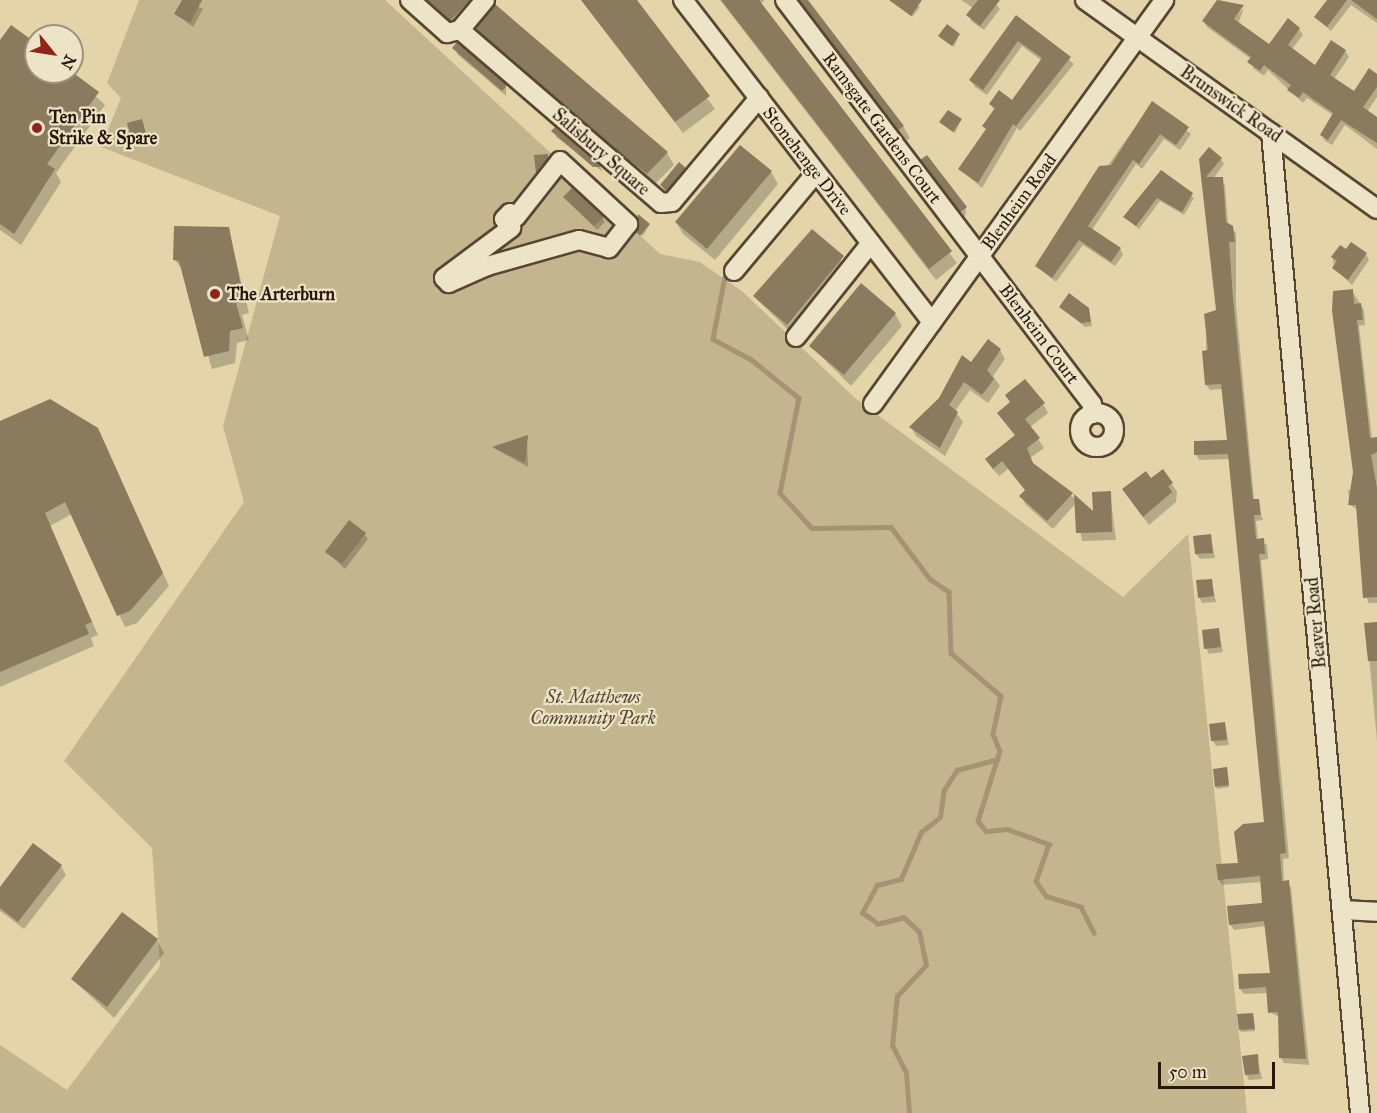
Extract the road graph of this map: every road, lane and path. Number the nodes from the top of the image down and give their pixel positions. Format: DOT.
graph roads {
  1 [pos="410,0"];
  2 [pos="485,0"];
  3 [pos="683,0"];
  4 [pos="785,0"];
  5 [pos="1085,0"];
  6 [pos="1164,0"];
  7 [pos="460,30"];
  8 [pos="1137,38"];
  9 [pos="759,98"];
  10 [pos="1271,133"];
  11 [pos="816,173"];
  12 [pos="1377,208"];
  13 [pos="871,243"];
  14 [pos="980,256"];
  15 [pos="734,271"];
  16 [pos="449,283"];
  17 [pos="932,322"];
  18 [pos="796,337"];
  19 [pos="873,404"];
  20 [pos="1093,414"];
  21 [pos="1342,910"];
  22 [pos="1377,912"];
  23 [pos="1360,1113"];
  1 -- 7 [label="street"];
  2 -- 7 [label="street"];
  3 -- 9 [label="street, Stonehenge Drive"];
  4 -- 14 [label="street, Ramsgate Gardens Court"];
  5 -- 8 [label="street, Brunswick Road"];
  6 -- 8 [label="street, Blenheim Road"];
  7 -- 9 [label="street, Salisbury Square"];
  8 -- 10 [label="street, Brunswick Road"];
  8 -- 14 [label="street, Blenheim Road"];
  9 -- 11 [label="street, Stonehenge Drive"];
  10 -- 12 [label="street, Brunswick Road"];
  10 -- 21 [label="street, Beaver Road"];
  11 -- 13 [label="street, Stonehenge Drive"];
  11 -- 15 [label="street"];
  13 -- 17 [label="street, Stonehenge Drive"];
  13 -- 18 [label="street"];
  14 -- 17 [label="street, Blenheim Road"];
  14 -- 20 [label="street, Blenheim Court"];
  16 -- 16 [label="street"];
  17 -- 19 [label="street, Blenheim Road"];
  21 -- 22 [label="street"];
  21 -- 23 [label="street, Beaver Road"];
}
